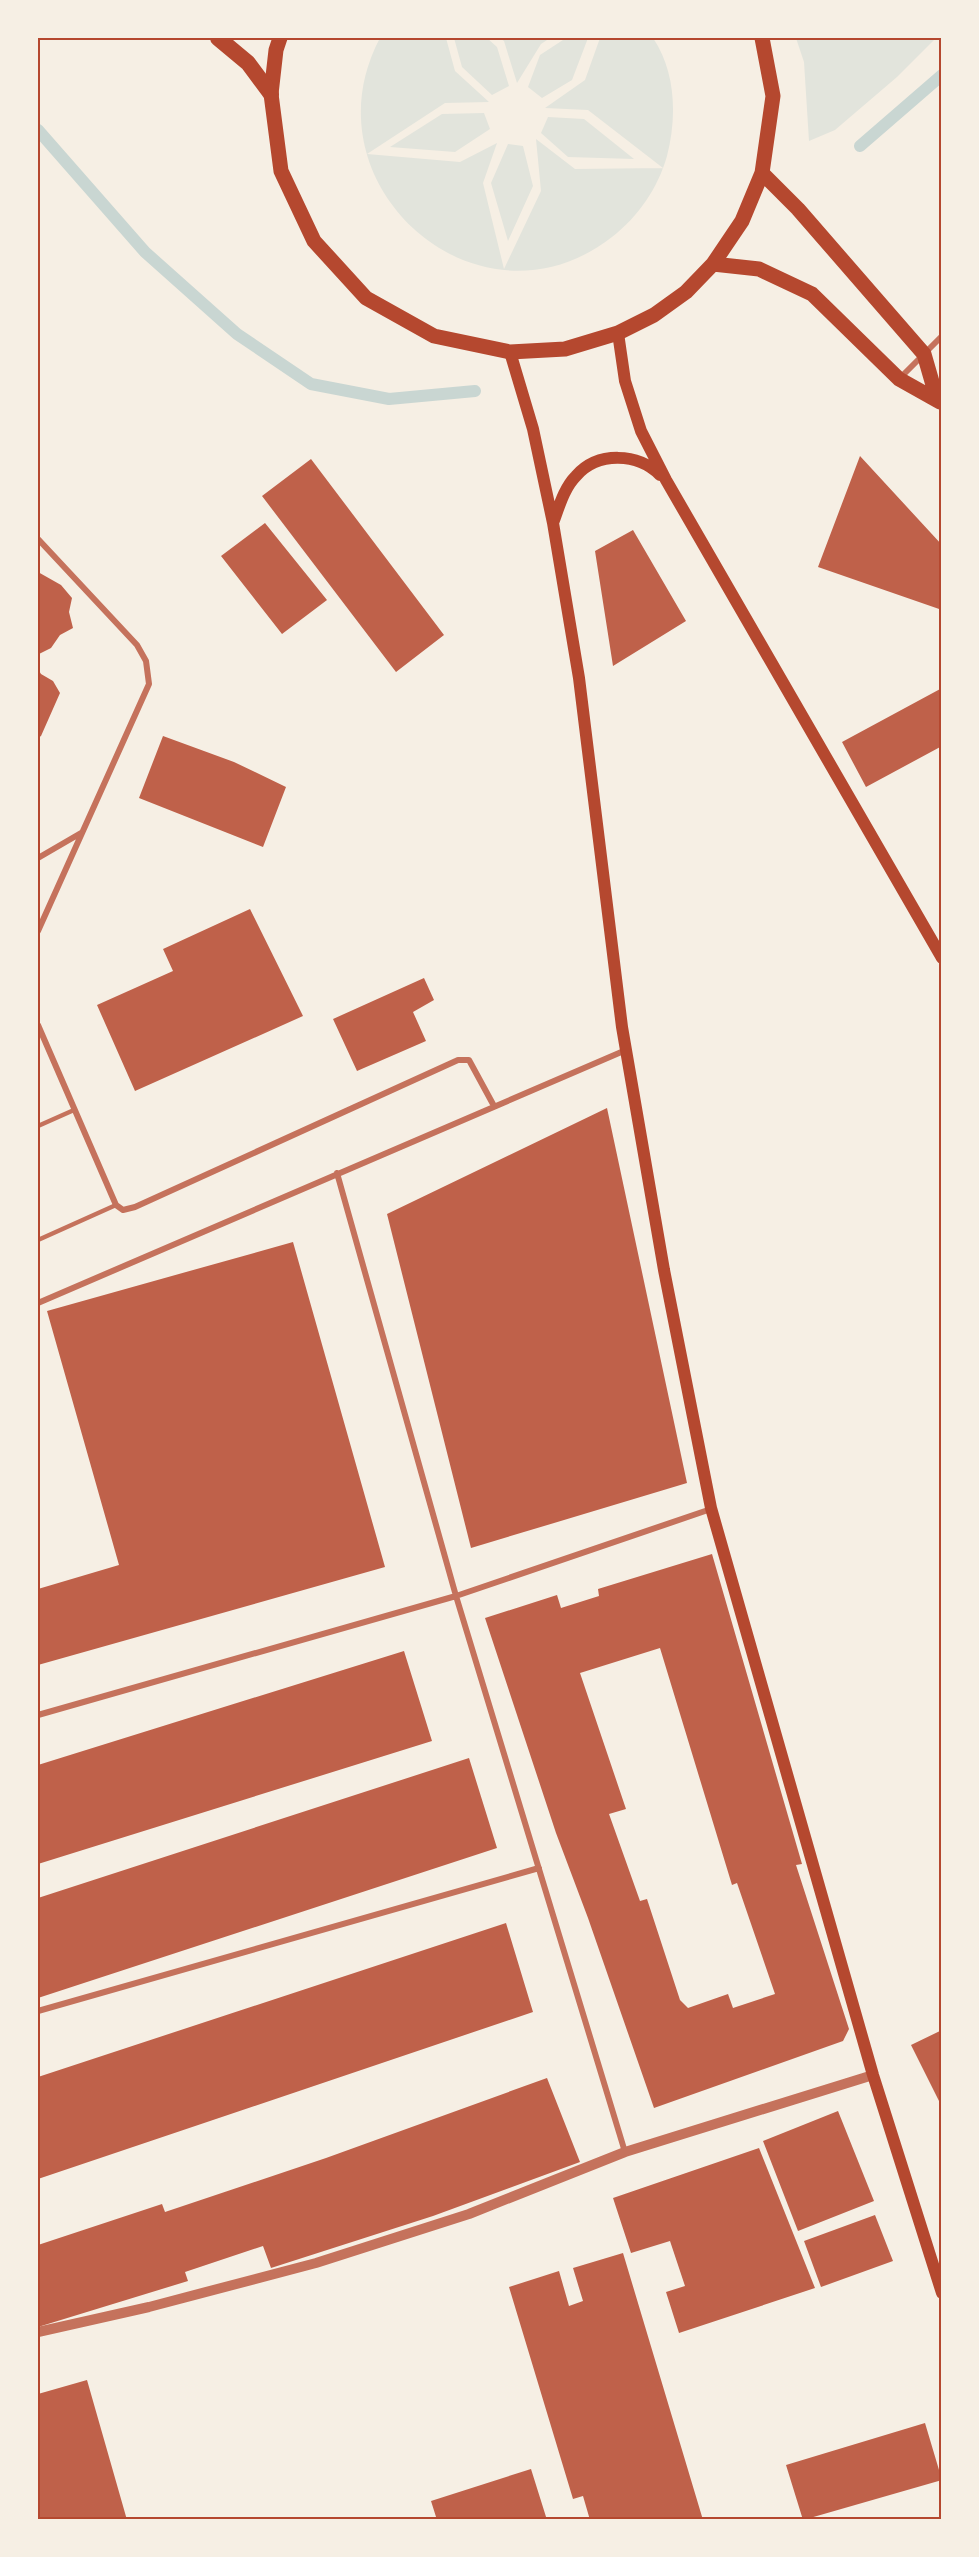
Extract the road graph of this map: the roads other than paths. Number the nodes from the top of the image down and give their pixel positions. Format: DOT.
graph roads {
  1 [pos="218,38"];
  2 [pos="280,38"];
  3 [pos="762,38"];
  4 [pos="271,94"];
  5 [pos="762,173"];
  6 [pos="713,264"];
  7 [pos="618,333"];
  8 [pos="942,336"];
  9 [pos="936,342"];
  10 [pos="942,348"];
  11 [pos="510,352"];
  12 [pos="924,354"];
  13 [pos="899,379"];
  14 [pos="939,402"];
  15 [pos="666,480"];
  16 [pos="553,523"];
  17 [pos="38,538"];
  18 [pos="82,832"];
  19 [pos="38,858"];
  20 [pos="38,931"];
  21 [pos="942,958"];
  22 [pos="38,1024"];
  23 [pos="626,1050"];
  24 [pos="494,1106"];
  25 [pos="74,1110"];
  26 [pos="38,1126"];
  27 [pos="337,1173"];
  28 [pos="116,1205"];
  29 [pos="38,1240"];
  30 [pos="38,1304"];
  31 [pos="711,1508"];
  32 [pos="456,1596"];
  33 [pos="38,1715"];
  34 [pos="539,1868"];
  35 [pos="38,2011"];
  36 [pos="873,2075"];
  37 [pos="626,2152"];
  38 [pos="942,2293"];
  39 [pos="38,2332"];
  1 -- 4 [label="highway"];
  2 -- 4 [label="main road"];
  3 -- 5 [label="main road"];
  4 -- 11 [label="main road"];
  5 -- 6 [label="main road"];
  5 -- 12 [label="main road"];
  6 -- 7 [label="main road"];
  6 -- 13 [label="main road"];
  7 -- 11 [label="main road"];
  7 -- 15 [label="main road"];
  8 -- 9 [label="street"];
  9 -- 10 [label="street"];
  9 -- 12 [label="street"];
  11 -- 16 [label="main road"];
  12 -- 13 [label="street"];
  12 -- 14 [label="main road"];
  13 -- 14 [label="main road"];
  15 -- 16 [label="main road"];
  15 -- 21 [label="main road"];
  16 -- 23 [label="main road"];
  17 -- 18 [label="street"];
  18 -- 19 [label="street"];
  18 -- 20 [label="street"];
  22 -- 25 [label="street"];
  23 -- 24 [label="street"];
  23 -- 31 [label="main road"];
  24 -- 27 [label="street"];
  24 -- 28 [label="street"];
  25 -- 26 [label="lane"];
  25 -- 28 [label="street"];
  27 -- 30 [label="street"];
  27 -- 32 [label="street"];
  28 -- 29 [label="lane"];
  31 -- 32 [label="street"];
  31 -- 36 [label="main road"];
  32 -- 33 [label="street"];
  32 -- 34 [label="street"];
  34 -- 35 [label="street"];
  34 -- 37 [label="street"];
  36 -- 37 [label="street"];
  36 -- 38 [label="main road"];
  37 -- 39 [label="street"];
}
